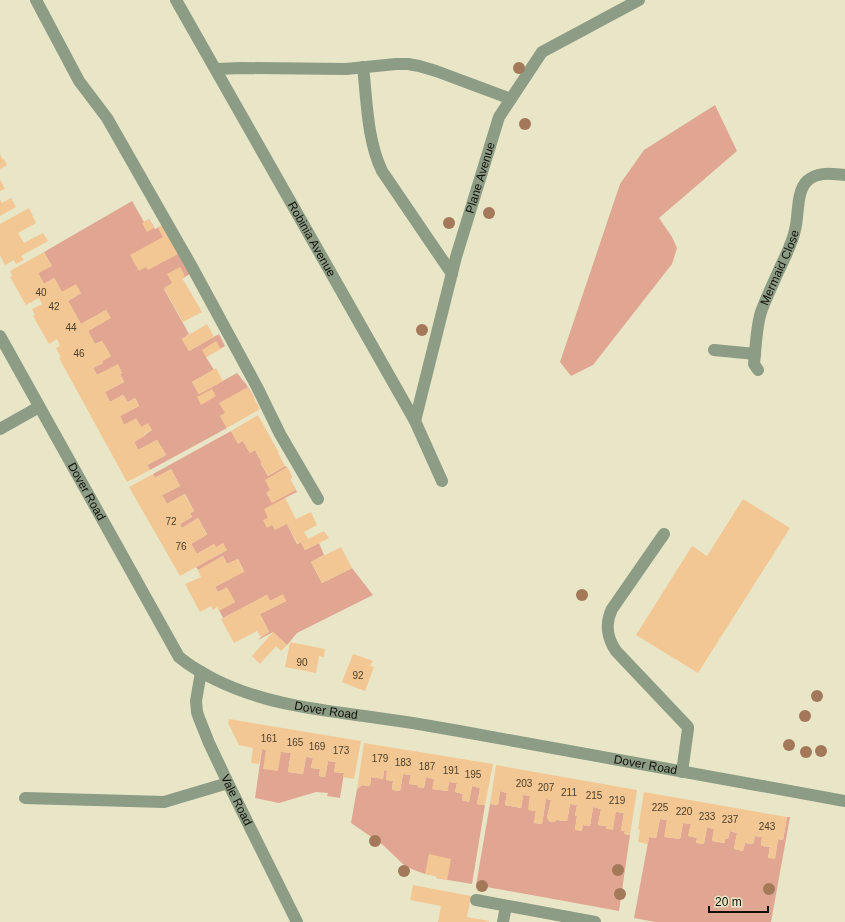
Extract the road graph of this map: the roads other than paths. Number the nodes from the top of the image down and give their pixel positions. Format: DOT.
graph roads {
  1 [pos="36,0"];
  2 [pos="176,0"];
  3 [pos="639,0"];
  4 [pos="363,67"];
  5 [pos="216,69"];
  6 [pos="511,99"];
  7 [pos="845,175"];
  8 [pos="452,274"];
  9 [pos="0,336"];
  10 [pos="714,350"];
  11 [pos="755,354"];
  12 [pos="758,370"];
  13 [pos="39,407"];
  14 [pos="415,421"];
  15 [pos="0,429"];
  16 [pos="442,481"];
  17 [pos="318,499"];
  18 [pos="664,534"];
  19 [pos="201,672"];
  20 [pos="682,772"];
  21 [pos="228,783"];
  22 [pos="26,798"];
  23 [pos="845,801"];
  24 [pos="476,900"];
  25 [pos="506,906"];
  26 [pos="297,922"];
  27 [pos="503,922"];
  28 [pos="595,922"];
  1 -- 17 [label="street"];
  2 -- 5 [label="street, Robinia Avenue"];
  3 -- 6 [label="street, Plane Avenue"];
  4 -- 5 [label="street"];
  4 -- 6 [label="street"];
  4 -- 8 [label="street"];
  5 -- 14 [label="street, Robinia Avenue"];
  6 -- 8 [label="street, Plane Avenue"];
  7 -- 11 [label="street, Mermaid Close"];
  8 -- 14 [label="street, Plane Avenue"];
  9 -- 13 [label="street, Dover Road"];
  10 -- 11 [label="street"];
  11 -- 12 [label="street, Mermaid Close"];
  13 -- 15 [label="street"];
  13 -- 19 [label="street, Dover Road"];
  14 -- 16 [label="street, Robinia Avenue"];
  18 -- 20 [label="street"];
  19 -- 20 [label="street, Dover Road"];
  19 -- 21 [label="street, Vale Road"];
  20 -- 23 [label="street, Dover Road"];
  21 -- 22 [label="street"];
  21 -- 26 [label="street, Vale Road"];
  24 -- 25 [label="street"];
  25 -- 27 [label="street"];
  25 -- 28 [label="street"];
}
